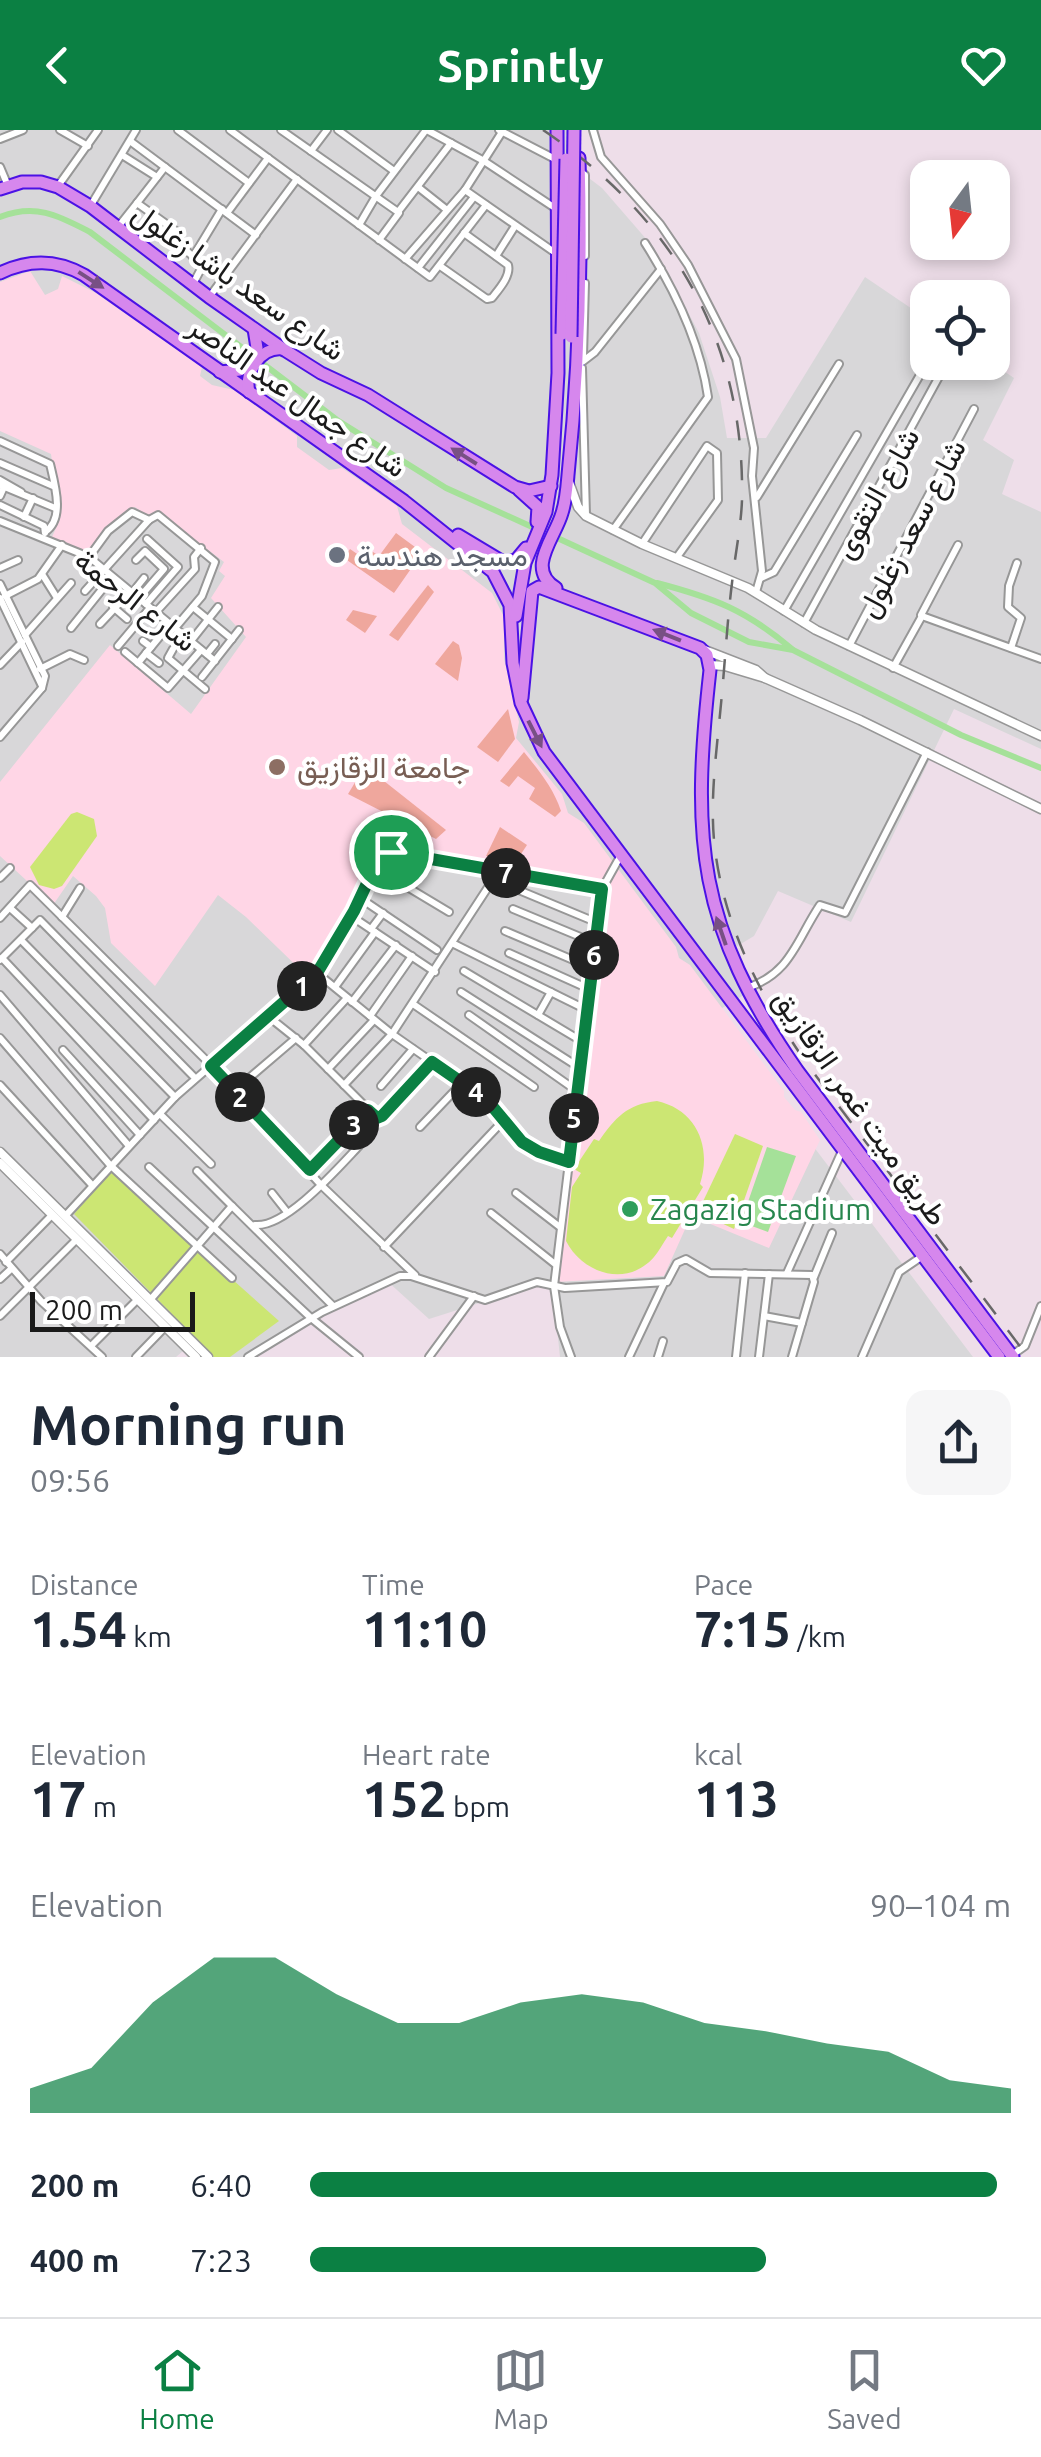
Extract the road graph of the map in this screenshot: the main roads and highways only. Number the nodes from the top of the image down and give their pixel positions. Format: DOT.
graph roads {
  1 [pos="557,130"];
  2 [pos="573,130"];
  3 [pos="4,187"];
  4 [pos="0,273"];
  5 [pos="254,329"];
  6 [pos="566,335"];
  7 [pos="260,350"];
  8 [pos="286,351"];
  9 [pos="579,365"];
  10 [pos="220,372"];
  11 [pos="244,373"];
  12 [pos="558,373"];
  13 [pos="249,392"];
  14 [pos="551,486"];
  15 [pos="515,487"];
  16 [pos="418,512"];
  17 [pos="542,517"];
  18 [pos="529,546"];
  19 [pos="573,598"];
  20 [pos="512,640"];
  21 [pos="521,703"];
  22 [pos="732,960"];
  23 [pos="720,990"];
  24 [pos="760,1013"];
  25 [pos="750,1027"];
  26 [pos="1008,1356"];
  1 -- 12 [label="highway"];
  2 -- 6 [label="highway, bridge"];
  2 -- 9 [label="highway"];
  3 -- 5 [label="highway, شارع سعد باشا زغلول"];
  4 -- 10 [label="highway, شارع جمال عبد الناصر, one-way"];
  5 -- 7 [label="highway"];
  5 -- 8 [label="highway, شارع سعد باشا زغلول"];
  6 -- 9 [label="highway"];
  6 -- 12 [label="highway"];
  7 -- 8 [label="highway"];
  7 -- 11 [label="highway"];
  15 -- 8 [label="highway, شارع سعد باشا زغلول, one-way"];
  9 -- 19 [label="highway"];
  10 -- 11 [label="highway"];
  10 -- 13 [label="highway, شارع جمال عبد الناصر"];
  11 -- 13 [label="highway"];
  12 -- 14 [label="highway"];
  13 -- 16 [label="highway, شارع جمال عبد الناصر"];
  14 -- 15 [label="highway"];
  14 -- 17 [label="highway"];
  15 -- 17 [label="highway, شارع سعد باشا زغلول"];
  16 -- 18 [label="highway"];
  16 -- 20 [label="highway, شارع جمال عبد الناصر"];
  17 -- 18 [label="highway"];
  18 -- 20 [label="highway"];
  19 -- 21 [label="highway"];
  22 -- 19 [label="highway, طريق ميت غمر, الزقازيق, one-way"];
  20 -- 21 [label="highway, طريق ميت غمر, الزقازيق"];
  21 -- 23 [label="highway, طريق ميت غمر, الزقازيق, one-way"];
  22 -- 23 [label="highway"];
  22 -- 24 [label="highway, طريق ميت غمر, الزقازيق"];
  23 -- 25 [label="highway, طريق ميت غمر, الزقازيق"];
  24 -- 25 [label="highway"];
  24 -- 26 [label="highway, طريق ميت غمر, الزقازيق"];
  25 -- 26 [label="highway, طريق ميت غمر, الزقازيق"];
}
